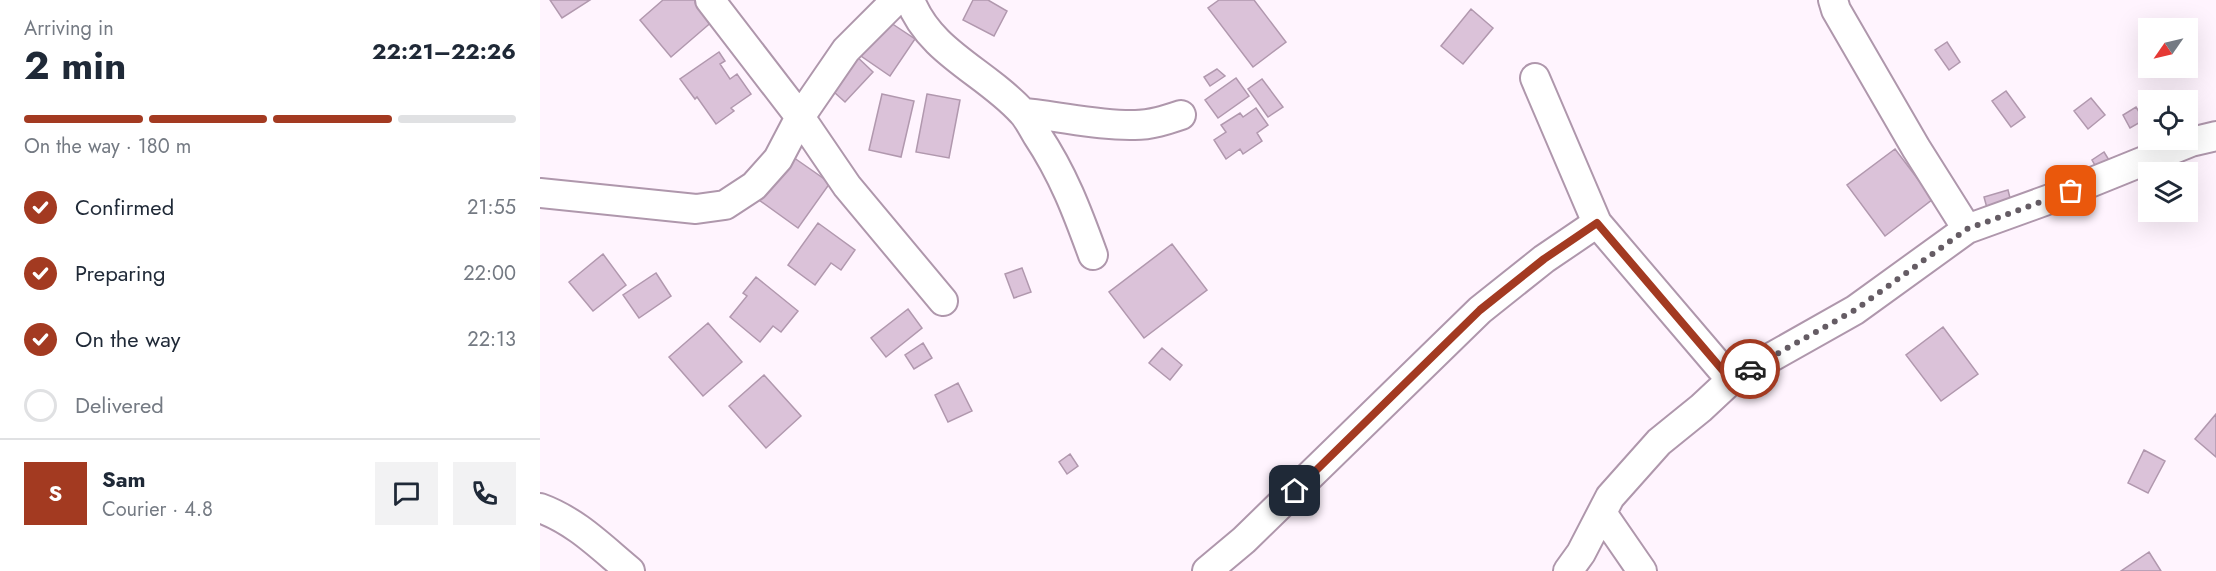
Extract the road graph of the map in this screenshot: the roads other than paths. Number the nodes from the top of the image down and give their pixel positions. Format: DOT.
graph roads {
  1 [pos="710,0"];
  2 [pos="896,0"];
  3 [pos="910,0"];
  4 [pos="1833,0"];
  5 [pos="1535,78"];
  6 [pos="1023,112"];
  7 [pos="1181,116"];
  8 [pos="800,117"];
  9 [pos="2216,136"];
  10 [pos="540,194"];
  11 [pos="1597,223"];
  12 [pos="1967,229"];
  13 [pos="1093,255"];
  14 [pos="943,301"];
  15 [pos="1731,380"];
  16 [pos="540,508"];
  17 [pos="1602,513"];
  18 [pos="630,571"];
  19 [pos="1207,571"];
  20 [pos="1569,571"];
  21 [pos="1642,571"];
  1 -- 8 [label="street"];
  2 -- 8 [label="street"];
  3 -- 6 [label="street"];
  4 -- 12 [label="street"];
  5 -- 11 [label="street"];
  6 -- 7 [label="street"];
  6 -- 13 [label="street"];
  8 -- 10 [label="street"];
  8 -- 14 [label="street"];
  9 -- 12 [label="street"];
  11 -- 15 [label="street"];
  11 -- 19 [label="street"];
  12 -- 15 [label="street"];
  15 -- 17 [label="street"];
  16 -- 18 [label="street"];
  17 -- 20 [label="street"];
  17 -- 21 [label="street"];
}
